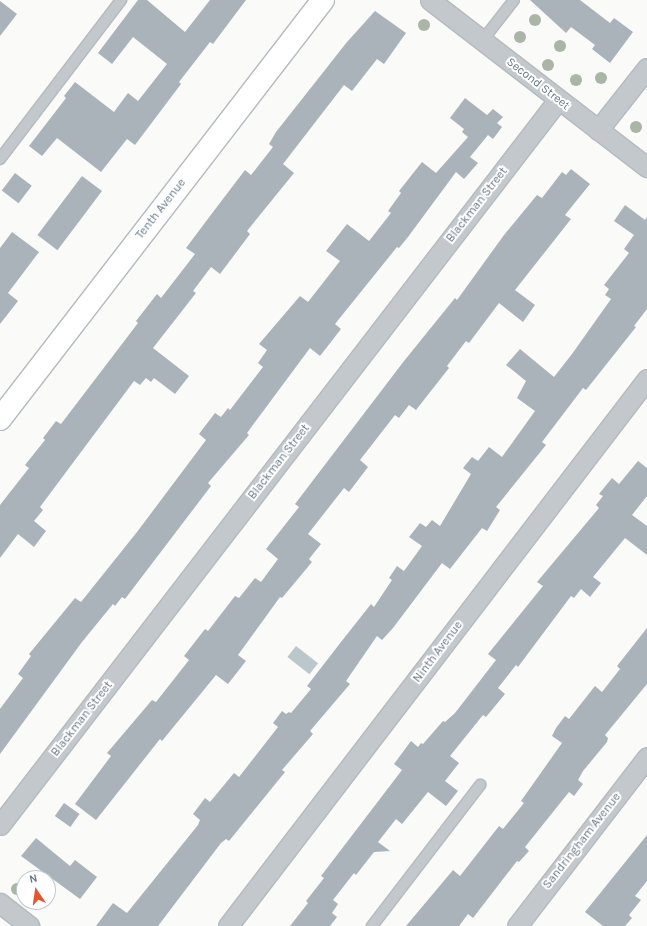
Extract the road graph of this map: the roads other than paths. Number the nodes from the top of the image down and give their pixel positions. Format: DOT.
graph roads {
  1 [pos="121,0"];
  2 [pos="323,0"];
  3 [pos="430,0"];
  4 [pos="514,0"];
  5 [pos="482,41"];
  6 [pos="647,68"];
  7 [pos="558,100"];
  8 [pos="598,130"];
  9 [pos="0,159"];
  10 [pos="647,167"];
  11 [pos="647,379"];
  12 [pos="0,419"];
  13 [pos="647,757"];
  14 [pos="480,785"];
  15 [pos="0,825"];
  16 [pos="0,903"];
  17 [pos="29,926"];
  18 [pos="228,926"];
  19 [pos="372,926"];
  20 [pos="517,926"];
  1 -- 9 [label="lane"];
  2 -- 12 [label="main road, Tenth Avenue"];
  3 -- 5 [label="street, Second Street"];
  4 -- 5 [label="lane"];
  5 -- 7 [label="street, Second Street"];
  6 -- 8 [label="street"];
  7 -- 8 [label="street, Second Street"];
  7 -- 15 [label="street, Blackman Street"];
  8 -- 10 [label="street, Second Street"];
  11 -- 18 [label="street, Ninth Avenue"];
  13 -- 20 [label="street, Sandringham Avenue"];
  14 -- 19 [label="lane"];
  16 -- 17 [label="street"];
}
